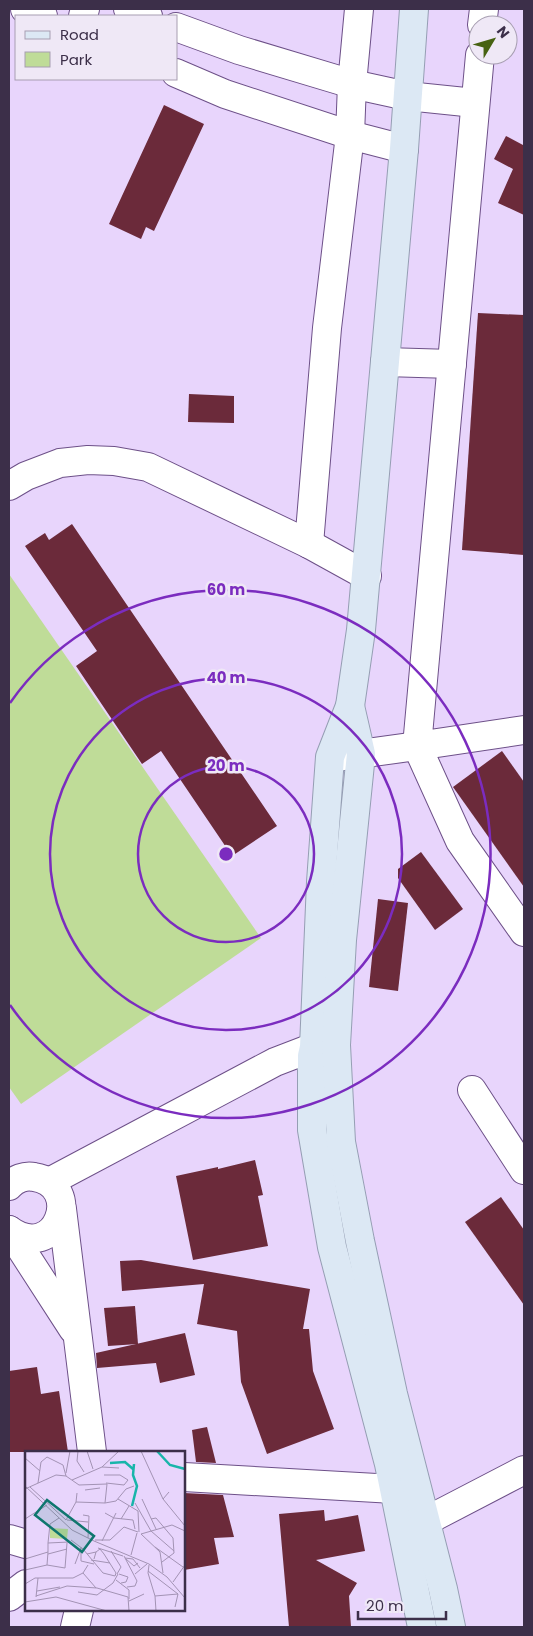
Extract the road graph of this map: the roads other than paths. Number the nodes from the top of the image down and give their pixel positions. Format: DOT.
graph roads {
  1 [pos="25,9"];
  2 [pos="128,9"];
  3 [pos="359,9"];
  4 [pos="414,9"];
  5 [pos="40,15"];
  6 [pos="145,15"];
  7 [pos="178,28"];
  8 [pos="479,65"];
  9 [pos="178,74"];
  10 [pos="352,84"];
  11 [pos="407,96"];
  12 [pos="476,103"];
  13 [pos="350,134"];
  14 [pos="404,149"];
  15 [pos="385,362"];
  16 [pos="452,364"];
  17 [pos="9,486"];
  18 [pos="309,544"];
  19 [pos="367,576"];
  20 [pos="350,706"];
  21 [pos="524,730"];
  22 [pos="417,746"];
  23 [pos="361,754"];
  24 [pos="330,757"];
  25 [pos="524,932"];
  26 [pos="325,1046"];
  27 [pos="472,1090"];
  28 [pos="524,1170"];
  29 [pos="49,1182"];
  30 [pos="9,1186"];
  31 [pos="62,1209"];
  32 [pos="9,1230"];
  33 [pos="77,1336"];
  34 [pos="92,1451"];
  35 [pos="524,1470"];
  36 [pos="185,1477"];
  37 [pos="394,1489"];
  38 [pos="414,1526"];
  39 [pos="9,1539"];
  40 [pos="25,1544"];
  41 [pos="25,1585"];
  42 [pos="9,1597"];
  43 [pos="79,1611"];
  44 [pos="75,1627"];
  45 [pos="422,1627"];
  46 [pos="451,1627"];
  1 -- 5 [label="street"];
  2 -- 6 [label="street"];
  3 -- 10 [label="street"];
  4 -- 11 [label="main road"];
  7 -- 10 [label="street"];
  8 -- 12 [label="street"];
  9 -- 13 [label="street"];
  10 -- 11 [label="street"];
  10 -- 13 [label="street"];
  11 -- 12 [label="street"];
  11 -- 14 [label="main road"];
  12 -- 16 [label="street"];
  13 -- 14 [label="street"];
  13 -- 18 [label="street"];
  14 -- 15 [label="main road"];
  15 -- 16 [label="street"];
  15 -- 19 [label="main road"];
  16 -- 22 [label="street"];
  17 -- 18 [label="street"];
  18 -- 19 [label="street"];
  19 -- 20 [label="main road"];
  20 -- 23 [label="main road"];
  20 -- 24 [label="main road"];
  21 -- 22 [label="street"];
  22 -- 23 [label="street"];
  22 -- 25 [label="street"];
  23 -- 24 [label="street"];
  23 -- 26 [label="main road"];
  24 -- 26 [label="main road"];
  26 -- 29 [label="street"];
  26 -- 37 [label="main road"];
  26 -- 38 [label="main road"];
  27 -- 28 [label="street"];
  29 -- 30 [label="street"];
  29 -- 31 [label="street"];
  31 -- 32 [label="street"];
  31 -- 33 [label="street"];
  32 -- 33 [label="street"];
  33 -- 34 [label="street"];
  35 -- 38 [label="street"];
  36 -- 37 [label="street"];
  37 -- 38 [label="main road"];
  38 -- 45 [label="main road"];
  38 -- 46 [label="main road"];
  39 -- 40 [label="street"];
  41 -- 42 [label="street"];
  43 -- 44 [label="street"];
}
